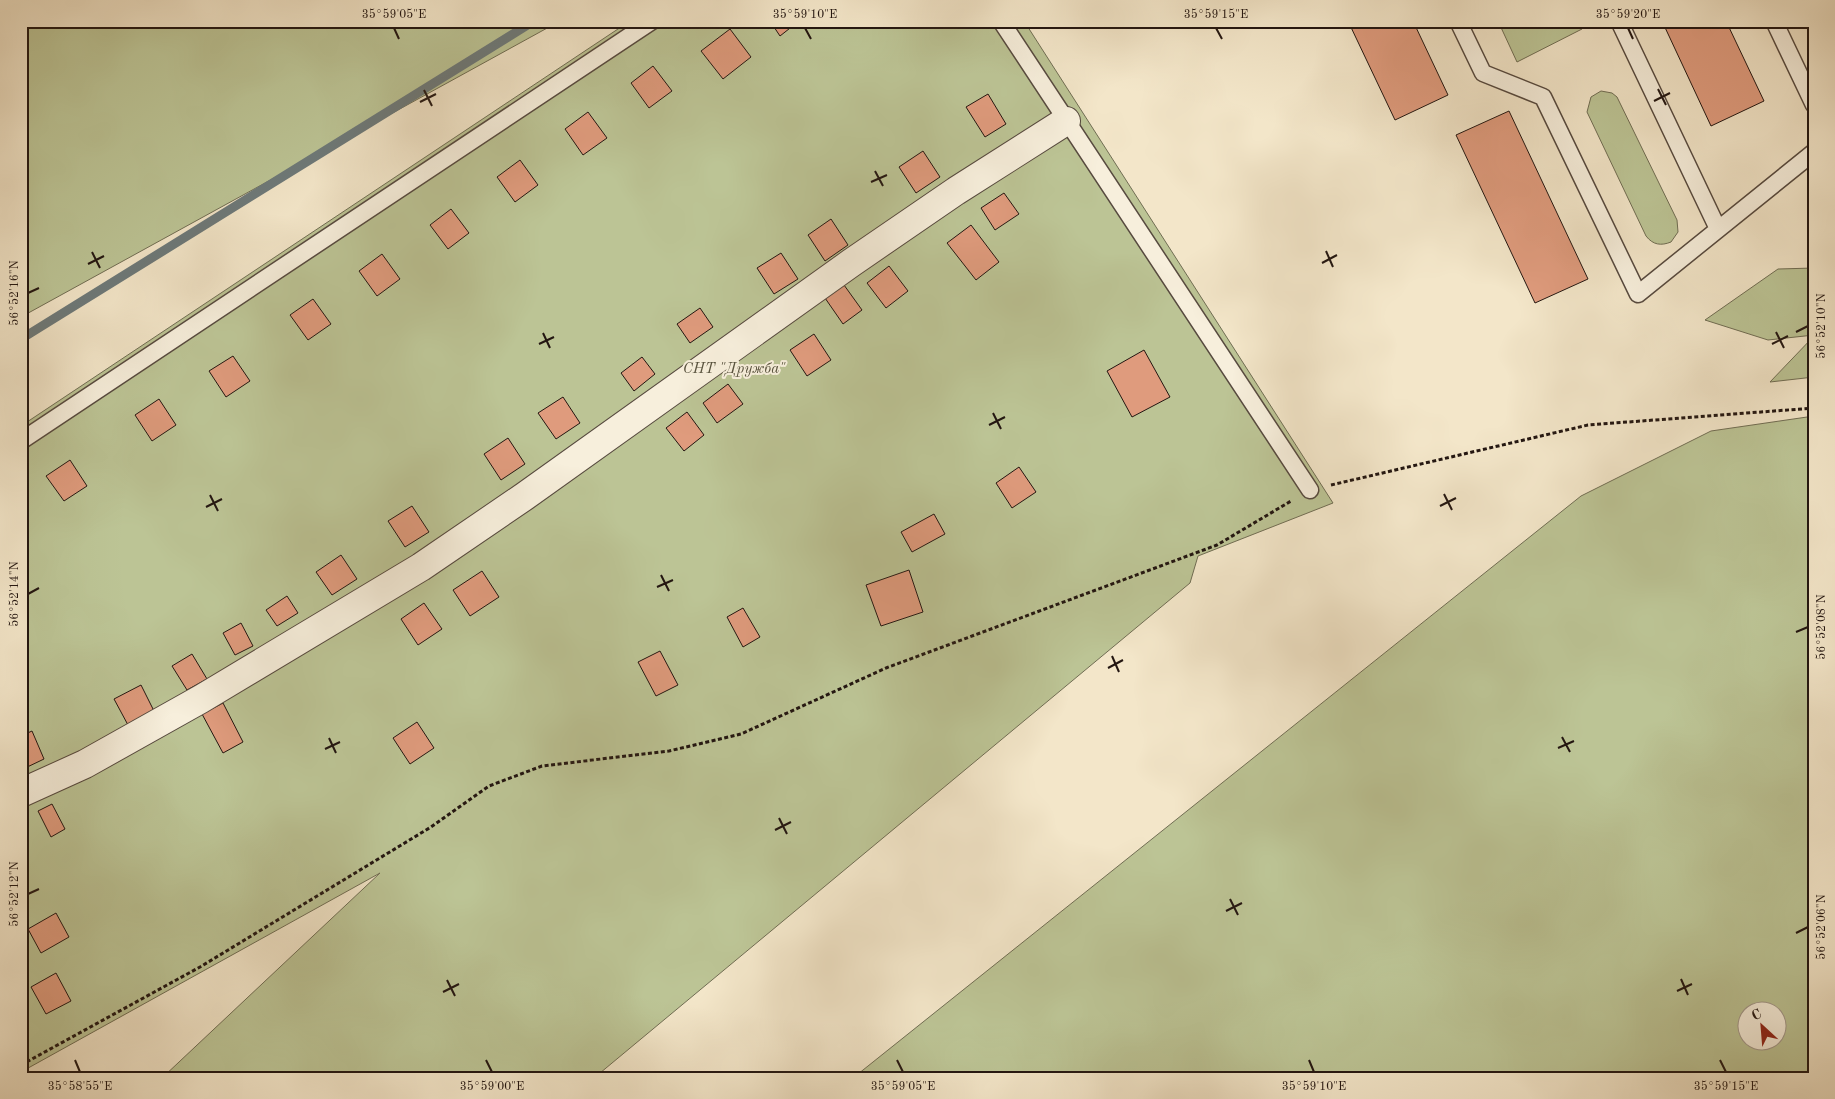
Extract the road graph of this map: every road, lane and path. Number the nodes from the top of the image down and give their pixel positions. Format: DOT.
graph roads {
  1 [pos="652,21"];
  2 [pos="1002,21"];
  3 [pos="1458,21"];
  4 [pos="1619,21"];
  5 [pos="1774,21"];
  6 [pos="1814,105"];
  7 [pos="1066,121"];
  8 [pos="1814,152"];
  9 [pos="1718,229"];
  10 [pos="1814,408"];
  11 [pos="21,441"];
  12 [pos="1310,490"];
  13 [pos="21,793"];
  14 [pos="21,1065"];
  1 -- 11 [label="lane"];
  2 -- 7 [label="lane"];
  3 -- 9 [label="lane"];
  4 -- 9 [label="lane"];
  5 -- 6 [label="lane"];
  7 -- 12 [label="lane"];
  7 -- 13 [label="street"];
  8 -- 9 [label="lane"];
  10 -- 12 [label="path"];
  12 -- 14 [label="path"];
}
